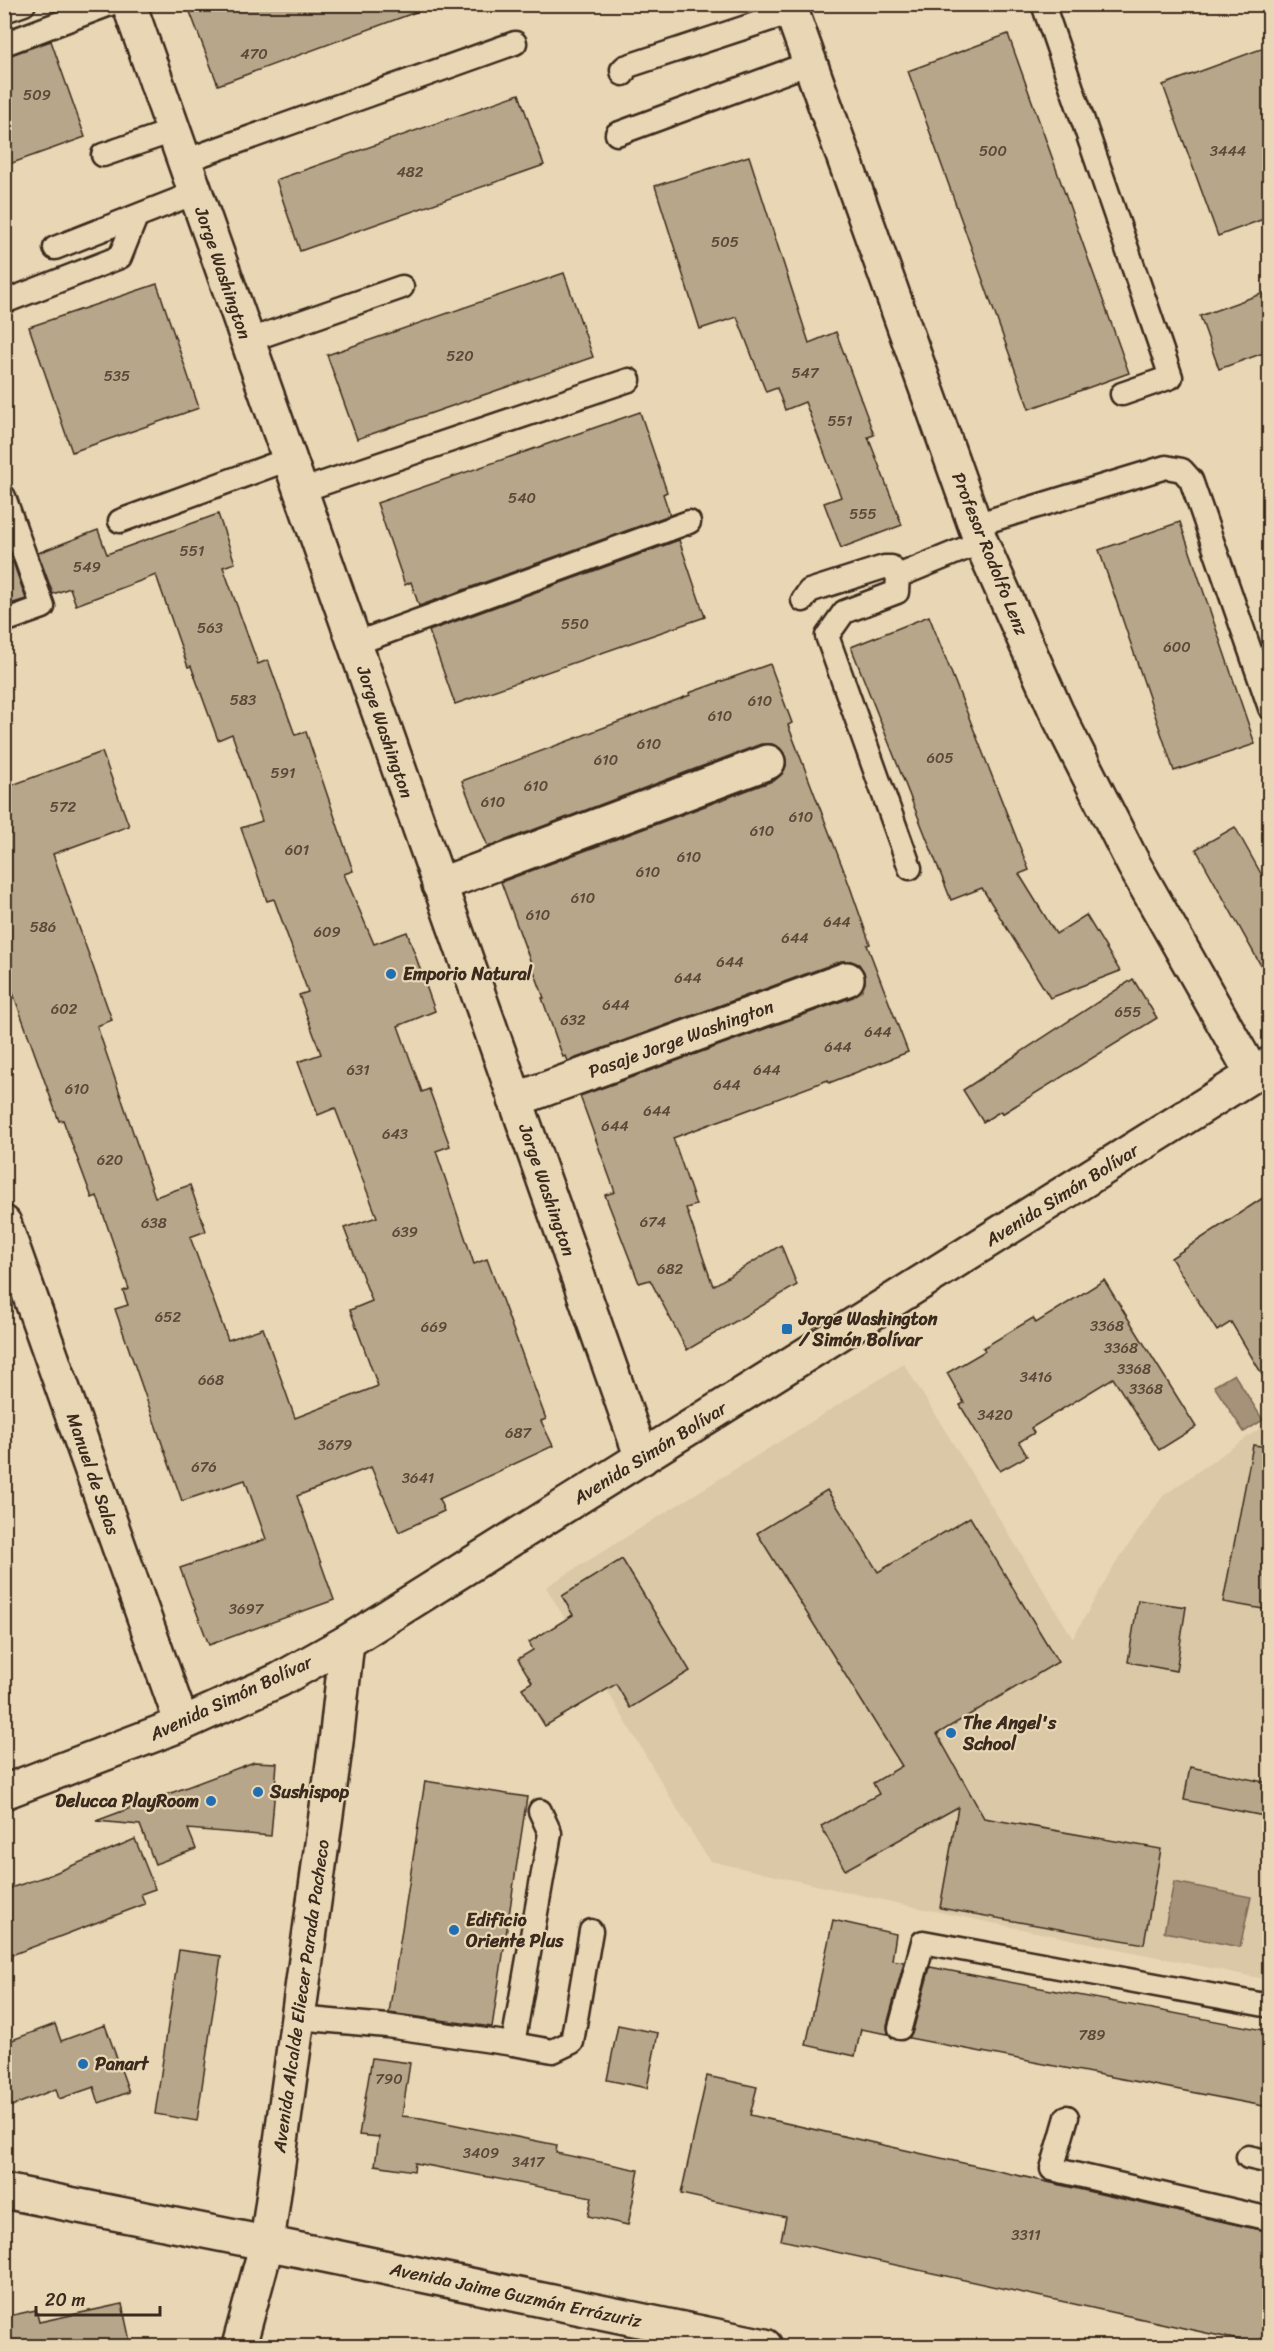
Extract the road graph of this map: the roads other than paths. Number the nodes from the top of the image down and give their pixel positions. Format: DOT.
graph roads {
  1 [pos="24,4"];
  2 [pos="110,4"];
  3 [pos="129,4"];
  4 [pos="1043,4"];
  5 [pos="792,7"];
  6 [pos="4,11"];
  7 [pos="514,43"];
  8 [pos="4,44"];
  9 [pos="810,63"];
  10 [pos="623,74"];
  11 [pos="173,131"];
  12 [pos="617,134"];
  13 [pos="103,155"];
  14 [pos="184,161"];
  15 [pos="195,192"];
  16 [pos="136,217"];
  17 [pos="55,248"];
  18 [pos="402,287"];
  19 [pos="4,302"];
  20 [pos="247,341"];
  21 [pos="629,380"];
  22 [pos="1122,394"];
  23 [pos="289,459"];
  24 [pos="300,491"];
  25 [pos="4,497"];
  26 [pos="120,521"];
  27 [pos="689,522"];
  28 [pos="978,533"];
  29 [pos="898,576"];
  30 [pos="803,600"];
  31 [pos="4,621"];
  32 [pos="354,644"];
  33 [pos="1269,708"];
  34 [pos="768,762"];
  35 [pos="910,868"];
  36 [pos="439,885"];
  37 [pos="847,979"];
  38 [pos="1261,1070"];
  39 [pos="515,1100"];
  40 [pos="4,1223"];
  41 [pos="642,1458"];
  42 [pos="347,1642"];
  43 [pos="182,1724"];
  44 [pos="4,1792"];
  45 [pos="540,1811"];
  46 [pos="591,1931"];
  47 [pos="1269,2006"];
  48 [pos="298,2018"];
  49 [pos="900,2028"];
  50 [pos="513,2044"];
  51 [pos="1067,2117"];
  52 [pos="4,2191"];
  53 [pos="1269,2219"];
  54 [pos="267,2243"];
  55 [pos="239,2346"];
  56 [pos="765,2346"];
  1 -- 6 [label="lane"];
  2 -- 8 [label="lane"];
  3 -- 11 [label="street, Jorge Washington"];
  4 -- 22 [label="lane"];
  5 -- 9 [label="street, Profesor Rodolfo Lenz"];
  5 -- 10 [label="lane"];
  7 -- 14 [label="lane"];
  9 -- 12 [label="lane"];
  9 -- 28 [label="street, Profesor Rodolfo Lenz"];
  11 -- 13 [label="lane"];
  11 -- 14 [label="street, Jorge Washington"];
  14 -- 15 [label="street, Jorge Washington"];
  15 -- 16 [label="lane"];
  15 -- 20 [label="street, Jorge Washington"];
  16 -- 17 [label="lane"];
  16 -- 19 [label="lane"];
  18 -- 20 [label="lane"];
  20 -- 23 [label="street, Jorge Washington"];
  21 -- 24 [label="lane"];
  23 -- 24 [label="street, Jorge Washington"];
  23 -- 26 [label="lane"];
  24 -- 32 [label="street, Jorge Washington"];
  25 -- 31 [label="lane"];
  27 -- 32 [label="lane"];
  28 -- 29 [label="lane"];
  28 -- 33 [label="lane"];
  28 -- 38 [label="street, Profesor Rodolfo Lenz"];
  29 -- 30 [label="lane"];
  29 -- 35 [label="lane"];
  32 -- 36 [label="street, Jorge Washington"];
  34 -- 36 [label="street"];
  36 -- 39 [label="street, Jorge Washington"];
  37 -- 39 [label="street, Pasaje Jorge Washington"];
  38 -- 41 [label="street, Avenida Simón Bolívar"];
  39 -- 41 [label="street, Jorge Washington"];
  40 -- 43 [label="street, Manuel de Salas"];
  41 -- 42 [label="street, Avenida Simón Bolívar"];
  42 -- 43 [label="street, Avenida Simón Bolívar"];
  42 -- 48 [label="street, Avenida Alcalde Eliecer Parada Pacheco"];
  43 -- 44 [label="street, Avenida Simón Bolívar"];
  45 -- 50 [label="lane"];
  46 -- 50 [label="lane"];
  47 -- 49 [label="lane"];
  48 -- 50 [label="lane"];
  48 -- 54 [label="street, Avenida Alcalde Eliecer Parada Pacheco"];
  51 -- 53 [label="lane"];
  52 -- 54 [label="street, Avenida Jaime Guzmán Errázuriz"];
  54 -- 55 [label="street, Avenida Alcalde Eliecer Parada Pacheco"];
  54 -- 56 [label="street, Avenida Jaime Guzmán Errázuriz"];
}
